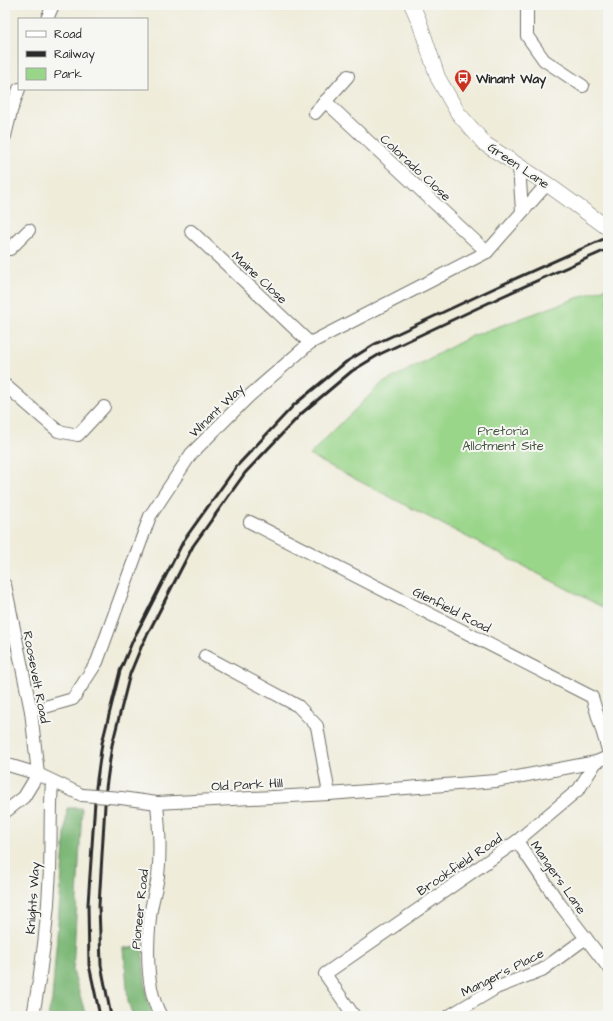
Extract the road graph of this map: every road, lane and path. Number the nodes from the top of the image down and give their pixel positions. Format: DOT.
graph roads {
  1 [pos="53,5"];
  2 [pos="412,5"];
  3 [pos="421,5"];
  4 [pos="528,5"];
  5 [pos="48,18"];
  6 [pos="419,21"];
  7 [pos="348,76"];
  8 [pos="583,86"];
  9 [pos="19,90"];
  10 [pos="325,101"];
  11 [pos="315,113"];
  12 [pos="5,136"];
  13 [pos="519,166"];
  14 [pos="547,184"];
  15 [pos="522,212"];
  16 [pos="608,228"];
  17 [pos="28,230"];
  18 [pos="191,231"];
  19 [pos="5,249"];
  20 [pos="487,252"];
  21 [pos="310,343"];
  22 [pos="5,385"];
  23 [pos="104,408"];
  24 [pos="250,522"];
  25 [pos="5,586"];
  26 [pos="7,606"];
  27 [pos="205,656"];
  28 [pos="31,711"];
  29 [pos="608,750"];
  30 [pos="608,757"];
  31 [pos="596,762"];
  32 [pos="5,764"];
  33 [pos="38,774"];
  34 [pos="52,782"];
  35 [pos="329,794"];
  36 [pos="156,803"];
  37 [pos="5,812"];
  38 [pos="517,841"];
  39 [pos="586,938"];
  40 [pos="608,967"];
  41 [pos="33,1016"];
  42 [pos="161,1016"];
  43 [pos="354,1016"];
  44 [pos="449,1016"];
  1 -- 5 [label="street"];
  2 -- 6 [label="street, Green Lane"];
  3 -- 6 [label="street, Green Lane"];
  4 -- 8 [label="street"];
  6 -- 13 [label="street, Green Lane"];
  7 -- 10 [label="street"];
  9 -- 12 [label="street"];
  10 -- 11 [label="street"];
  10 -- 20 [label="street, Colorado Close"];
  13 -- 14 [label="street, Green Lane"];
  13 -- 15 [label="street"];
  14 -- 15 [label="street, Winant Way"];
  14 -- 16 [label="street, Green Lane"];
  15 -- 20 [label="street, Winant Way"];
  17 -- 19 [label="street"];
  18 -- 21 [label="street, Maine Close"];
  20 -- 21 [label="street, Winant Way"];
  21 -- 28 [label="street, Winant Way"];
  22 -- 23 [label="street"];
  24 -- 29 [label="street, Glenfield Road"];
  25 -- 26 [label="street, Roosevelt Road"];
  26 -- 28 [label="street, Roosevelt Road"];
  27 -- 35 [label="street"];
  28 -- 33 [label="street, Roosevelt Road"];
  30 -- 31 [label="street, Old Park Hill"];
  31 -- 35 [label="street, Old Park Hill"];
  31 -- 38 [label="street, Brookfield Road"];
  32 -- 33 [label="street, Old Park Hill"];
  33 -- 34 [label="street, Old Park Hill"];
  33 -- 37 [label="street"];
  34 -- 36 [label="street, Old Park Hill, bridge"];
  34 -- 41 [label="street, Knights Way"];
  35 -- 36 [label="street, Old Park Hill"];
  36 -- 42 [label="street, Pioneer Road"];
  38 -- 39 [label="street, Mangers Lane"];
  38 -- 43 [label="street, Brookfield Road"];
  39 -- 40 [label="street, Mangers Lane"];
  39 -- 44 [label="street, Manger's Place"];
}
